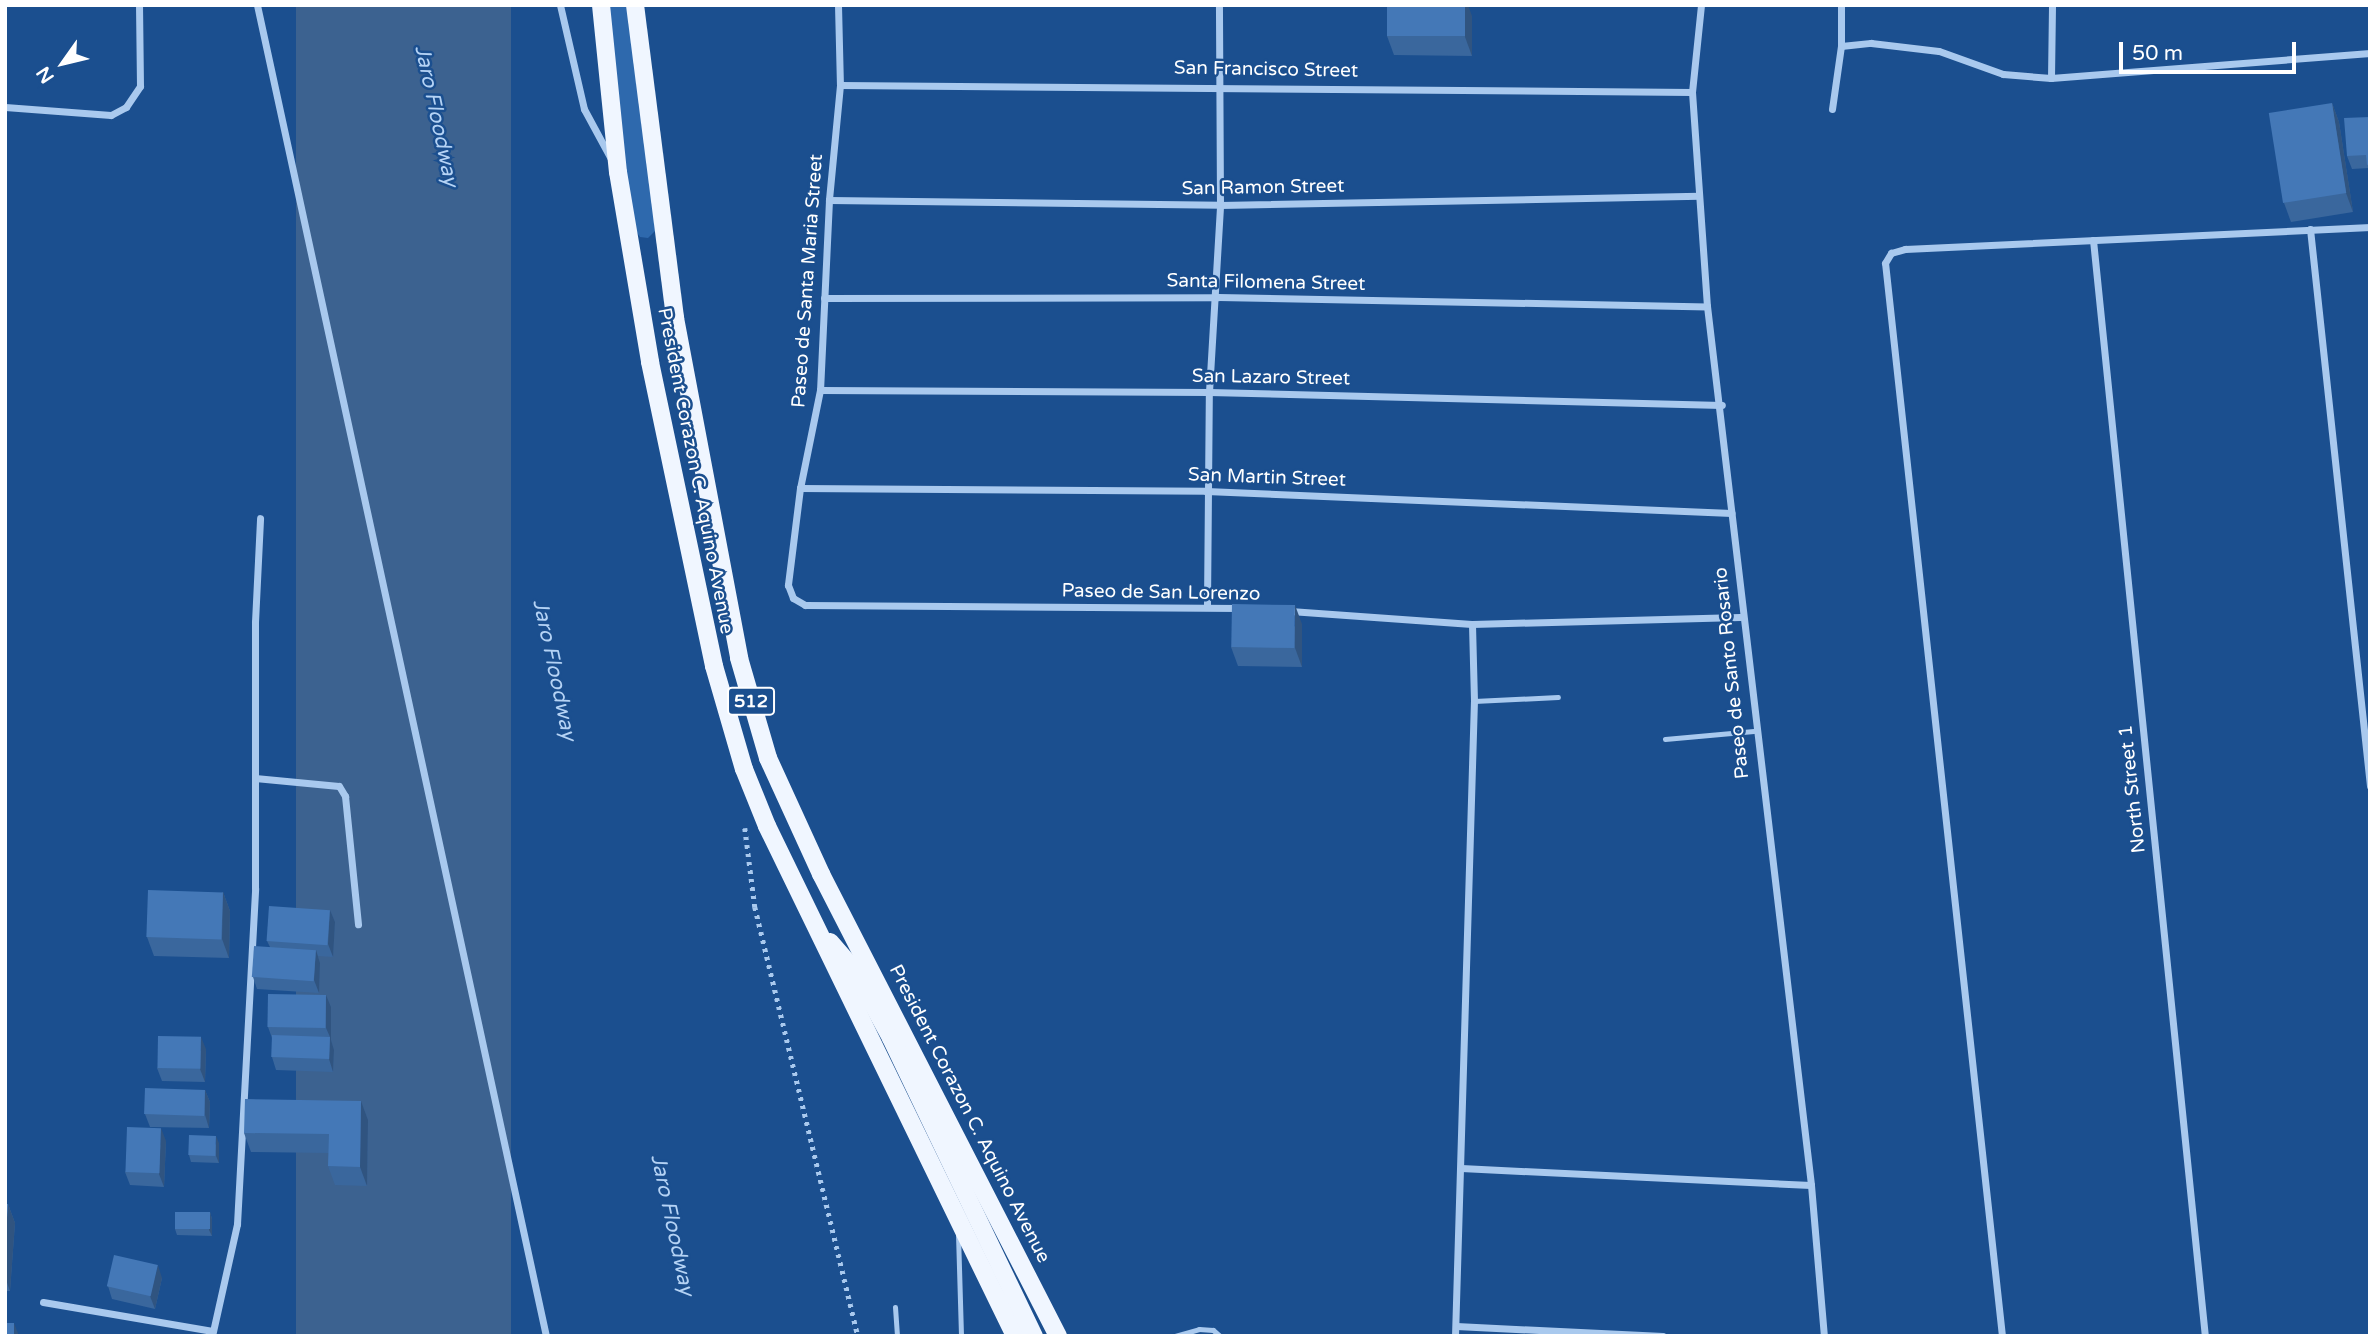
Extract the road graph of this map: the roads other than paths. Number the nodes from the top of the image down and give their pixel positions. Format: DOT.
graph roads {
  1 [pos="139,5"];
  2 [pos="257,5"];
  3 [pos="560,5"];
  4 [pos="601,5"];
  5 [pos="635,5"];
  6 [pos="838,5"];
  7 [pos="1219,5"];
  8 [pos="1702,5"];
  9 [pos="1841,5"];
  10 [pos="2052,5"];
  11 [pos="1841,46"];
  12 [pos="2370,53"];
  13 [pos="2051,78"];
  14 [pos="840,85"];
  15 [pos="1221,85"];
  16 [pos="1692,92"];
  17 [pos="5,107"];
  18 [pos="1832,109"];
  19 [pos="618,172"];
  20 [pos="1699,196"];
  21 [pos="829,200"];
  22 [pos="1220,205"];
  23 [pos="662,226"];
  24 [pos="2370,227"];
  25 [pos="630,228"];
  26 [pos="2310,229"];
  27 [pos="2092,240"];
  28 [pos="1218,297"];
  29 [pos="824,298"];
  30 [pos="1707,306"];
  31 [pos="820,390"];
  32 [pos="1209,392"];
  33 [pos="1722,405"];
  34 [pos="800,488"];
  35 [pos="1206,491"];
  36 [pos="1732,513"];
  37 [pos="260,518"];
  38 [pos="793,598"];
  39 [pos="1207,606"];
  40 [pos="1248,608"];
  41 [pos="1276,610"];
  42 [pos="1740,617"];
  43 [pos="1472,624"];
  44 [pos="1558,697"];
  45 [pos="1474,701"];
  46 [pos="1754,731"];
  47 [pos="1665,739"];
  48 [pos="255,778"];
  49 [pos="2370,786"];
  50 [pos="841,912"];
  51 [pos="358,923"];
  52 [pos="816,927"];
  53 [pos="853,968"];
  54 [pos="1461,1168"];
  55 [pos="1811,1185"];
  56 [pos="957,1215"];
  57 [pos="43,1302"];
  58 [pos="895,1307"];
  59 [pos="1455,1326"];
  60 [pos="212,1333"];
  61 [pos="546,1336"];
  62 [pos="897,1336"];
  63 [pos="961,1336"];
  64 [pos="1014,1336"];
  65 [pos="1034,1336"];
  66 [pos="1058,1336"];
  67 [pos="1175,1336"];
  68 [pos="1220,1336"];
  69 [pos="1455,1336"];
  70 [pos="1663,1336"];
  71 [pos="1824,1336"];
  72 [pos="2002,1336"];
  73 [pos="2205,1336"];
  1 -- 17 [label="street"];
  2 -- 61 [label="street"];
  3 -- 19 [label="street"];
  4 -- 19 [label="main road, President Corazon C. Aquino Avenue / 512"];
  5 -- 23 [label="main road, President Corazon C. Aquino Avenue / 512"];
  6 -- 14 [label="street, Paseo de Santa Maria Street"];
  7 -- 15 [label="street"];
  8 -- 16 [label="street, Paseo de Santo Rosario"];
  9 -- 11 [label="street"];
  10 -- 13 [label="street"];
  11 -- 13 [label="street"];
  11 -- 18 [label="street"];
  12 -- 13 [label="street"];
  14 -- 15 [label="street, San Francisco Street"];
  14 -- 21 [label="street, Paseo de Santa Maria Street"];
  15 -- 16 [label="street, San Francisco Street"];
  15 -- 22 [label="street"];
  16 -- 20 [label="street, Paseo de Santo Rosario"];
  19 -- 25 [label="main road, President Corazon C. Aquino Avenue / 512"];
  20 -- 22 [label="street, San Ramon Street"];
  20 -- 30 [label="street, Paseo de Santo Rosario"];
  21 -- 22 [label="street, San Ramon Street"];
  21 -- 29 [label="street, Paseo de Santa Maria Street"];
  22 -- 28 [label="street"];
  23 -- 25 [label="main road"];
  23 -- 50 [label="main road, President Corazon C. Aquino Avenue / 512"];
  24 -- 26 [label="street"];
  25 -- 52 [label="main road, President Corazon C. Aquino Avenue / 512"];
  26 -- 27 [label="street"];
  26 -- 49 [label="street"];
  27 -- 72 [label="street"];
  27 -- 73 [label="street, North Street 1"];
  28 -- 29 [label="street, Santa Filomena Street"];
  28 -- 30 [label="street, Santa Filomena Street"];
  28 -- 32 [label="street"];
  29 -- 31 [label="street, Paseo de Santa Maria Street"];
  30 -- 33 [label="street, Paseo de Santo Rosario"];
  31 -- 32 [label="street, San Lazaro Street"];
  31 -- 34 [label="street, Paseo de Santa Maria Street"];
  32 -- 33 [label="street, San Lazaro Street"];
  32 -- 35 [label="street"];
  33 -- 36 [label="street, Paseo de Santo Rosario"];
  34 -- 35 [label="street, San Martin Street"];
  34 -- 38 [label="street, Paseo de Santa Maria Street"];
  35 -- 36 [label="street, San Martin Street"];
  35 -- 39 [label="street"];
  36 -- 42 [label="street, Paseo de Santo Rosario"];
  37 -- 48 [label="street"];
  38 -- 39 [label="street, Paseo de San Lorenzo"];
  39 -- 40 [label="street, Paseo de San Lorenzo"];
  41 -- 43 [label="street, Paseo de San Lorenzo"];
  42 -- 43 [label="street, Paseo de San Lorenzo"];
  42 -- 46 [label="street, Paseo de Santo Rosario"];
  43 -- 45 [label="street"];
  44 -- 45 [label="lane"];
  45 -- 54 [label="street"];
  46 -- 47 [label="lane"];
  46 -- 55 [label="street, Paseo de Santo Rosario"];
  48 -- 51 [label="street"];
  48 -- 60 [label="street"];
  50 -- 53 [label="main road, President Corazon C. Aquino Avenue / 512"];
  50 -- 66 [label="main road, President Corazon C. Aquino Avenue / 512"];
  52 -- 53 [label="main road, President Corazon C. Aquino Avenue / 512"];
  52 -- 56 [label="main road, President Corazon C. Aquino Avenue / 512"];
  53 -- 65 [label="main road"];
  54 -- 55 [label="street"];
  54 -- 59 [label="street"];
  55 -- 71 [label="street, Paseo de Santo Rosario"];
  56 -- 63 [label="lane"];
  56 -- 64 [label="main road, President Corazon C. Aquino Avenue / 512"];
  57 -- 60 [label="street"];
  58 -- 62 [label="lane"];
  59 -- 69 [label="street"];
  59 -- 70 [label="street"];
  67 -- 68 [label="lane"];
}
